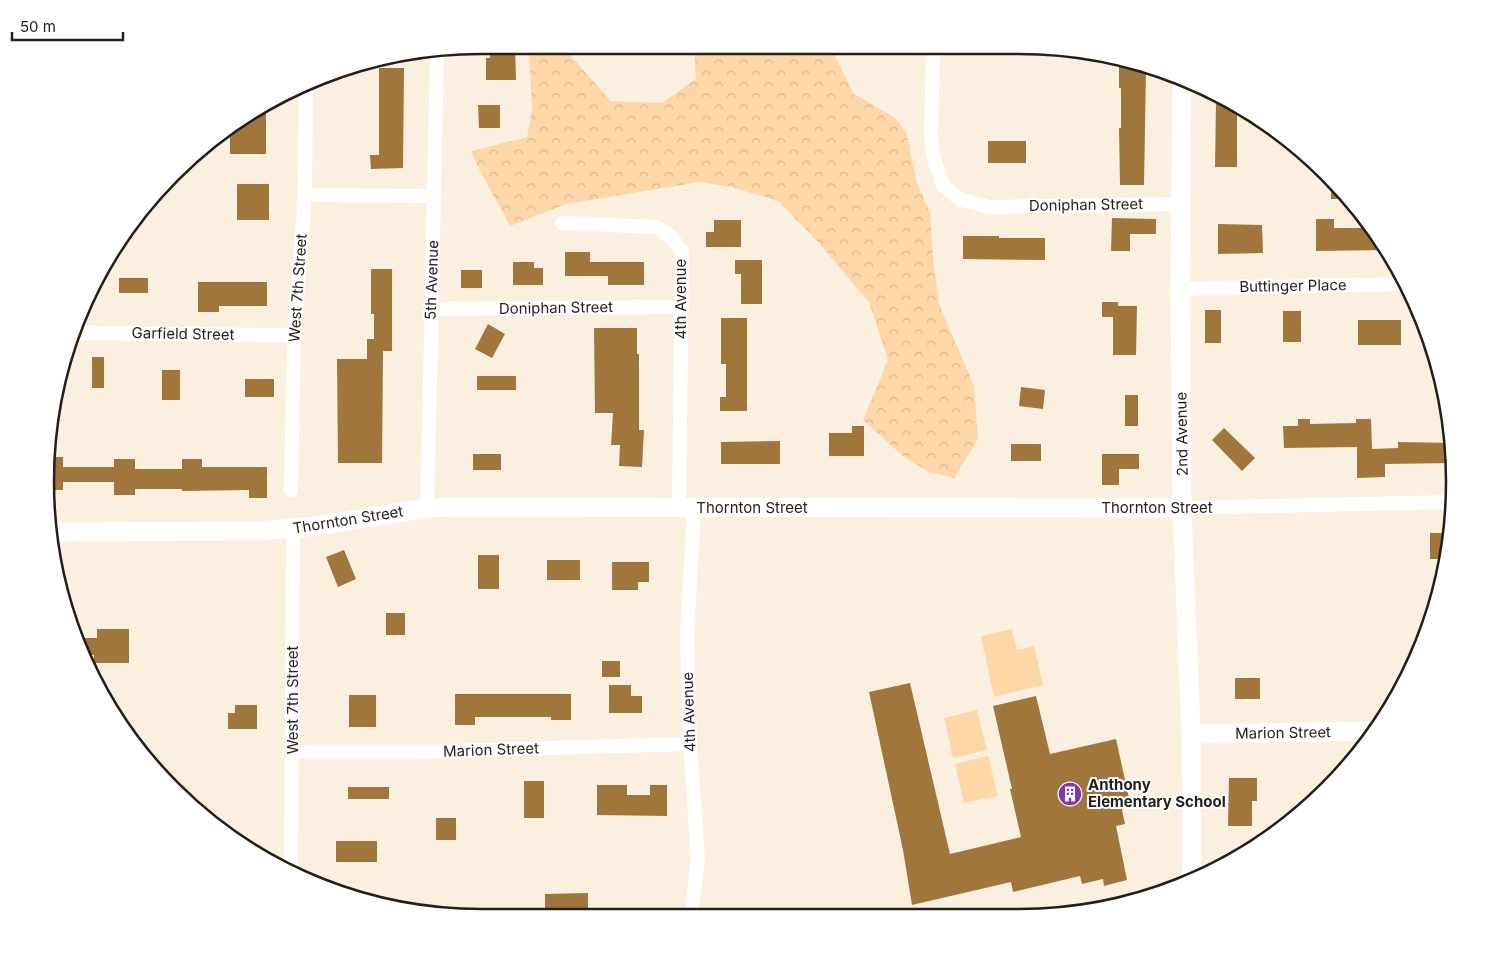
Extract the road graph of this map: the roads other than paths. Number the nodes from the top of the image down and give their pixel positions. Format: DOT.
graph roads {
  1 [pos="933,54"];
  2 [pos="437,56"];
  3 [pos="1182,86"];
  4 [pos="306,92"];
  5 [pos="305,195"];
  6 [pos="435,196"];
  7 [pos="1181,204"];
  8 [pos="562,223"];
  9 [pos="1398,284"];
  10 [pos="1180,289"];
  11 [pos="682,307"];
  12 [pos="431,309"];
  13 [pos="82,328"];
  14 [pos="294,335"];
  15 [pos="291,490"];
  16 [pos="1445,502"];
  17 [pos="427,508"];
  18 [pos="687,508"];
  19 [pos="1182,508"];
  20 [pos="293,529"];
  21 [pos="57,532"];
  22 [pos="1366,731"];
  23 [pos="1191,734"];
  24 [pos="690,744"];
  25 [pos="293,752"];
  26 [pos="291,865"];
  27 [pos="1192,872"];
  28 [pos="692,909"];
  1 -- 7 [label="street, Doniphan Street"];
  2 -- 6 [label="street, 5th Avenue"];
  3 -- 7 [label="street, 2nd Avenue"];
  4 -- 5 [label="street, West 7th Street"];
  5 -- 6 [label="street"];
  5 -- 14 [label="street, West 7th Street"];
  6 -- 12 [label="street, 5th Avenue"];
  7 -- 10 [label="street, 2nd Avenue"];
  8 -- 11 [label="street, 4th Avenue"];
  9 -- 10 [label="street, Buttinger Place"];
  10 -- 19 [label="street, 2nd Avenue"];
  11 -- 12 [label="street, Doniphan Street"];
  11 -- 18 [label="street, 4th Avenue"];
  12 -- 17 [label="street, 5th Avenue"];
  13 -- 14 [label="street, Garfield Street"];
  14 -- 15 [label="street, West 7th Street"];
  16 -- 19 [label="street, Thornton Street"];
  17 -- 18 [label="street, Thornton Street"];
  17 -- 20 [label="street, Thornton Street"];
  18 -- 19 [label="street, Thornton Street"];
  18 -- 24 [label="street, 4th Avenue"];
  19 -- 23 [label="street, 2nd Avenue"];
  20 -- 21 [label="street, Thornton Street"];
  20 -- 25 [label="street, West 7th Street"];
  22 -- 23 [label="street, Marion Street"];
  23 -- 27 [label="street, 2nd Avenue"];
  24 -- 25 [label="street, Marion Street"];
  24 -- 28 [label="street, 4th Avenue"];
  25 -- 26 [label="street, West 7th Street"];
}
